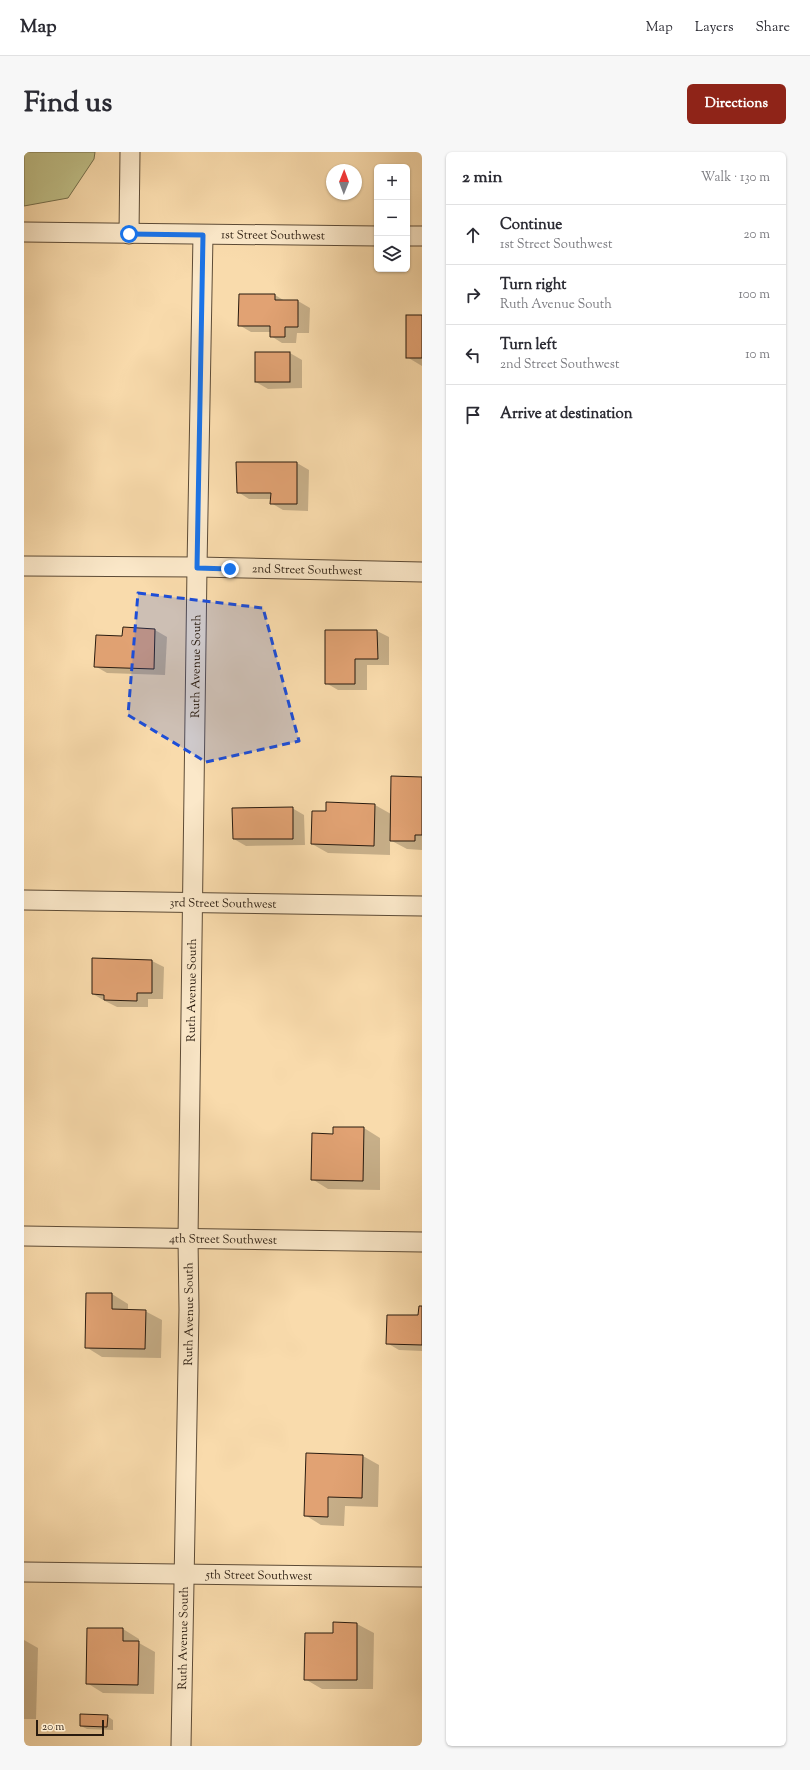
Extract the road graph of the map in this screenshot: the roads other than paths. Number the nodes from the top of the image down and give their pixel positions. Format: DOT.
graph roads {
  1 [pos="130,152"];
  2 [pos="24,232"];
  3 [pos="129,234"];
  4 [pos="203,235"];
  5 [pos="374,236"];
  6 [pos="410,236"];
  7 [pos="422,236"];
  8 [pos="24,566"];
  9 [pos="197,568"];
  10 [pos="422,572"];
  11 [pos="24,900"];
  12 [pos="193,902"];
  13 [pos="422,906"];
  14 [pos="24,1236"];
  15 [pos="188,1238"];
  16 [pos="422,1242"];
  17 [pos="24,1572"];
  18 [pos="183,1574"];
  19 [pos="422,1577"];
  20 [pos="181,1746"];
  1 -- 3 [label="street"];
  2 -- 3 [label="street, 1st Street Southwest"];
  3 -- 4 [label="street, 1st Street Southwest"];
  4 -- 5 [label="street, 1st Street Southwest"];
  4 -- 9 [label="street, Ruth Avenue South"];
  6 -- 7 [label="street"];
  8 -- 9 [label="street, 2nd Street Southwest"];
  9 -- 10 [label="street, 2nd Street Southwest"];
  9 -- 12 [label="street, Ruth Avenue South"];
  11 -- 12 [label="street, 3rd Street Southwest"];
  12 -- 13 [label="street, 3rd Street Southwest"];
  12 -- 15 [label="street, Ruth Avenue South"];
  14 -- 15 [label="street, 4th Street Southwest"];
  15 -- 16 [label="street, 4th Street Southwest"];
  15 -- 18 [label="street, Ruth Avenue South"];
  17 -- 18 [label="street, 5th Street Southwest"];
  18 -- 19 [label="street, 5th Street Southwest"];
  18 -- 20 [label="street, Ruth Avenue South"];
}
